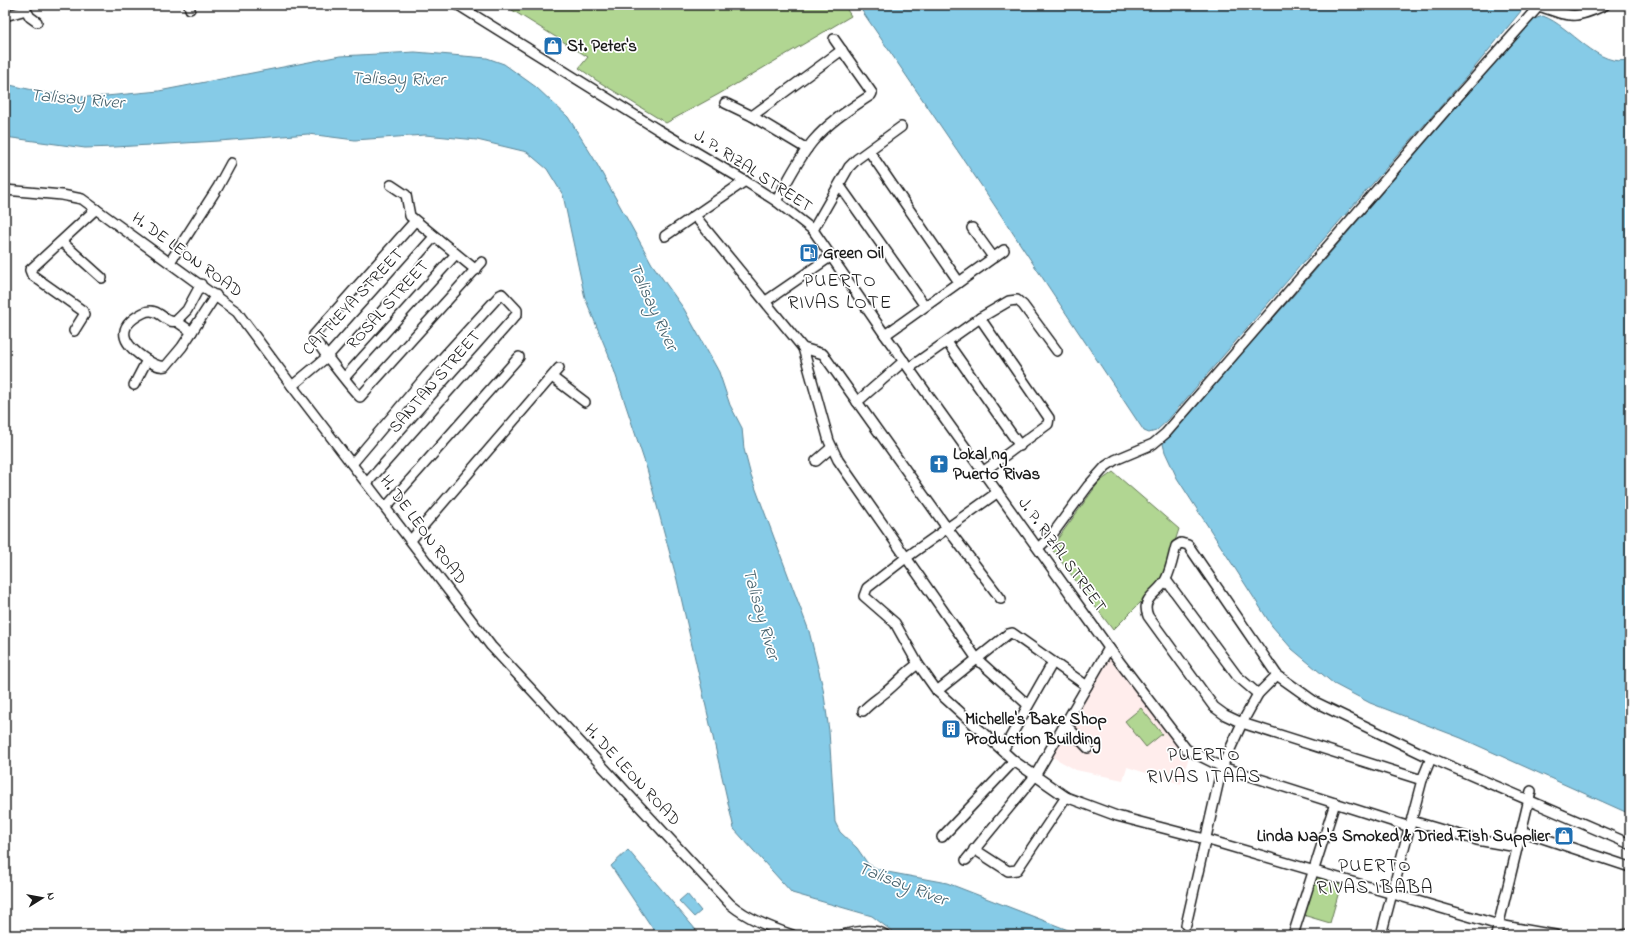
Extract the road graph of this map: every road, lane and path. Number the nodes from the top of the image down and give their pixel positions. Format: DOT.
graph roads {
  1 [pos="458,5"];
  2 [pos="1538,5"];
  3 [pos="1605,5"];
  4 [pos="24,8"];
  5 [pos="5,16"];
  6 [pos="37,22"];
  7 [pos="834,39"];
  8 [pos="842,50"];
  9 [pos="725,103"];
  10 [pos="752,116"];
  11 [pos="901,127"];
  12 [pos="807,149"];
  13 [pos="869,151"];
  14 [pos="231,163"];
  15 [pos="745,181"];
  16 [pos="391,185"];
  17 [pos="840,186"];
  18 [pos="5,190"];
  19 [pos="776,201"];
  20 [pos="96,210"];
  21 [pos="695,216"];
  22 [pos="415,221"];
  23 [pos="972,228"];
  24 [pos="813,230"];
  25 [pos="434,236"];
  26 [pos="665,236"];
  27 [pos="62,242"];
  28 [pos="1004,250"];
  29 [pos="456,254"];
  30 [pos="830,257"];
  31 [pos="993,258"];
  32 [pos="170,262"];
  33 [pos="482,262"];
  34 [pos="476,270"];
  35 [pos="102,278"];
  36 [pos="959,282"];
  37 [pos="201,284"];
  38 [pos="216,295"];
  39 [pos="766,301"];
  40 [pos="925,306"];
  41 [pos="980,318"];
  42 [pos="176,321"];
  43 [pos="74,331"];
  44 [pos="192,332"];
  45 [pos="885,335"];
  46 [pos="947,342"];
  47 [pos="803,348"];
  48 [pos="1057,351"];
  49 [pos="519,357"];
  50 [pos="327,358"];
  51 [pos="147,360"];
  52 [pos="906,364"];
  53 [pos="559,368"];
  54 [pos="345,377"];
  55 [pos="552,377"];
  56 [pos="134,384"];
  57 [pos="292,386"];
  58 [pos="585,402"];
  59 [pos="857,402"];
  60 [pos="1020,446"];
  61 [pos="831,448"];
  62 [pos="816,461"];
  63 [pos="352,464"];
  64 [pos="984,472"];
  65 [pos="367,483"];
  66 [pos="998,492"];
  67 [pos="386,507"];
  68 [pos="947,528"];
  69 [pos="411,540"];
  70 [pos="1038,548"];
  71 [pos="907,557"];
  72 [pos="1166,580"];
  73 [pos="1002,599"];
  74 [pos="1109,648"];
  75 [pos="977,659"];
  76 [pos="1052,662"];
  77 [pos="918,664"];
  78 [pos="1277,675"];
  79 [pos="1087,686"];
  80 [pos="937,692"];
  81 [pos="1258,694"];
  82 [pos="1028,705"];
  83 [pos="863,711"];
  84 [pos="1242,723"];
  85 [pos="1066,725"];
  86 [pos="1088,748"];
  87 [pos="1003,750"];
  88 [pos="1431,758"];
  89 [pos="1014,761"];
  90 [pos="1222,767"];
  91 [pos="1035,776"];
  92 [pos="1422,780"];
  93 [pos="1529,795"];
  94 [pos="1066,797"];
  95 [pos="1335,802"];
  96 [pos="1411,824"];
  97 [pos="1521,831"];
  98 [pos="942,837"];
  99 [pos="1205,839"];
  100 [pos="1630,844"];
  101 [pos="1517,847"];
  102 [pos="974,849"];
  103 [pos="966,860"];
  104 [pos="1630,868"];
  105 [pos="1314,871"];
  106 [pos="1391,894"];
  107 [pos="1186,925"];
  108 [pos="1499,925"];
  109 [pos="1630,934"];
  110 [pos="792,935"];
  111 [pos="843,935"];
  112 [pos="886,935"];
  113 [pos="1293,935"];
  114 [pos="1381,935"];
  115 [pos="1496,935"];
  116 [pos="1555,935"];
  117 [pos="1623,935"];
  1 -- 15 [label="street, J. P. RIZAL STREET"];
  2 -- 3 [label="street"];
  2 -- 70 [label="street"];
  4 -- 5 [label="street"];
  4 -- 6 [label="street"];
  7 -- 8 [label="street"];
  8 -- 10 [label="street"];
  8 -- 12 [label="street"];
  9 -- 10 [label="street"];
  10 -- 12 [label="street"];
  11 -- 13 [label="street"];
  12 -- 19 [label="street"];
  13 -- 17 [label="street"];
  13 -- 36 [label="street"];
  14 -- 32 [label="street"];
  15 -- 19 [label="street, J. P. RIZAL STREET"];
  15 -- 21 [label="street"];
  16 -- 22 [label="street"];
  17 -- 24 [label="street"];
  17 -- 40 [label="street"];
  18 -- 20 [label="street, H. DE LEON ROAD"];
  19 -- 24 [label="street, J. P. RIZAL STREET"];
  20 -- 27 [label="street"];
  20 -- 32 [label="street, H. DE LEON ROAD"];
  21 -- 26 [label="street"];
  21 -- 39 [label="street"];
  22 -- 25 [label="street"];
  22 -- 50 [label="street"];
  23 -- 31 [label="street"];
  24 -- 30 [label="street, J. P. RIZAL STREET"];
  25 -- 29 [label="street"];
  25 -- 50 [label="street, CATTLEYA STREET"];
  27 -- 35 [label="street"];
  27 -- 43 [label="street"];
  28 -- 31 [label="street"];
  29 -- 34 [label="street"];
  29 -- 54 [label="street, ROSAL STREET"];
  30 -- 39 [label="street"];
  30 -- 45 [label="street, J. P. RIZAL STREET"];
  31 -- 36 [label="street"];
  32 -- 37 [label="street, H. DE LEON ROAD"];
  33 -- 34 [label="street"];
  34 -- 54 [label="street"];
  36 -- 40 [label="street"];
  37 -- 38 [label="street, H. DE LEON ROAD"];
  37 -- 42 [label="street"];
  38 -- 44 [label="street"];
  38 -- 57 [label="street, H. DE LEON ROAD"];
  39 -- 47 [label="street"];
  40 -- 45 [label="street"];
  41 -- 46 [label="street"];
  41 -- 48 [label="street"];
  41 -- 60 [label="street"];
  42 -- 44 [label="street"];
  42 -- 51 [label="street"];
  44 -- 51 [label="street"];
  45 -- 52 [label="street, J. P. RIZAL STREET"];
  46 -- 52 [label="street"];
  46 -- 60 [label="street"];
  47 -- 59 [label="street"];
  47 -- 61 [label="street"];
  49 -- 67 [label="street"];
  50 -- 54 [label="street"];
  50 -- 57 [label="street, CATTLEYA STREET"];
  51 -- 56 [label="street"];
  52 -- 59 [label="street"];
  52 -- 64 [label="street, J. P. RIZAL STREET"];
  53 -- 55 [label="street"];
  55 -- 58 [label="street"];
  55 -- 69 [label="street"];
  57 -- 63 [label="street, H. DE LEON ROAD"];
  59 -- 68 [label="street"];
  60 -- 64 [label="street"];
  61 -- 62 [label="street"];
  61 -- 71 [label="street"];
  63 -- 65 [label="street, H. DE LEON ROAD"];
  63 -- 65 [label="street, SANTAN STREET"];
  64 -- 66 [label="street, J. P. RIZAL STREET"];
  65 -- 67 [label="street, H. DE LEON ROAD"];
  66 -- 68 [label="street"];
  66 -- 70 [label="street, J. P. RIZAL STREET"];
  67 -- 69 [label="street, H. DE LEON ROAD"];
  68 -- 71 [label="street"];
  68 -- 73 [label="street"];
  69 -- 110 [label="street, H. DE LEON ROAD"];
  70 -- 74 [label="street, J. P. RIZAL STREET"];
  71 -- 75 [label="street"];
  71 -- 77 [label="street"];
  72 -- 78 [label="street"];
  72 -- 81 [label="street"];
  72 -- 84 [label="street"];
  74 -- 79 [label="street"];
  74 -- 90 [label="street, J. P. RIZAL STREET"];
  75 -- 76 [label="street"];
  75 -- 80 [label="street"];
  75 -- 82 [label="street"];
  76 -- 79 [label="street"];
  76 -- 82 [label="street"];
  77 -- 80 [label="street"];
  77 -- 83 [label="street"];
  78 -- 81 [label="street"];
  78 -- 88 [label="street"];
  79 -- 85 [label="street"];
  80 -- 87 [label="street"];
  81 -- 84 [label="street"];
  82 -- 87 [label="street"];
  84 -- 90 [label="street"];
  84 -- 92 [label="street"];
  85 -- 86 [label="street"];
  85 -- 91 [label="street"];
  87 -- 89 [label="street"];
  88 -- 92 [label="street"];
  88 -- 93 [label="street"];
  89 -- 91 [label="street"];
  89 -- 98 [label="street"];
  90 -- 95 [label="street"];
  90 -- 99 [label="street"];
  91 -- 94 [label="street"];
  91 -- 102 [label="street"];
  92 -- 96 [label="street"];
  93 -- 97 [label="street"];
  93 -- 100 [label="street"];
  94 -- 99 [label="street"];
  94 -- 102 [label="street"];
  95 -- 96 [label="street"];
  95 -- 105 [label="street"];
  96 -- 101 [label="street"];
  96 -- 106 [label="street"];
  97 -- 101 [label="street"];
  97 -- 104 [label="street"];
  99 -- 105 [label="street"];
  99 -- 107 [label="street"];
  101 -- 108 [label="street"];
  102 -- 103 [label="street"];
  105 -- 106 [label="street"];
  105 -- 113 [label="street"];
  106 -- 108 [label="street"];
  106 -- 114 [label="street"];
  108 -- 115 [label="street"];
  108 -- 116 [label="street"];
  109 -- 117 [label="street"];
  111 -- 112 [label="street"];
}
